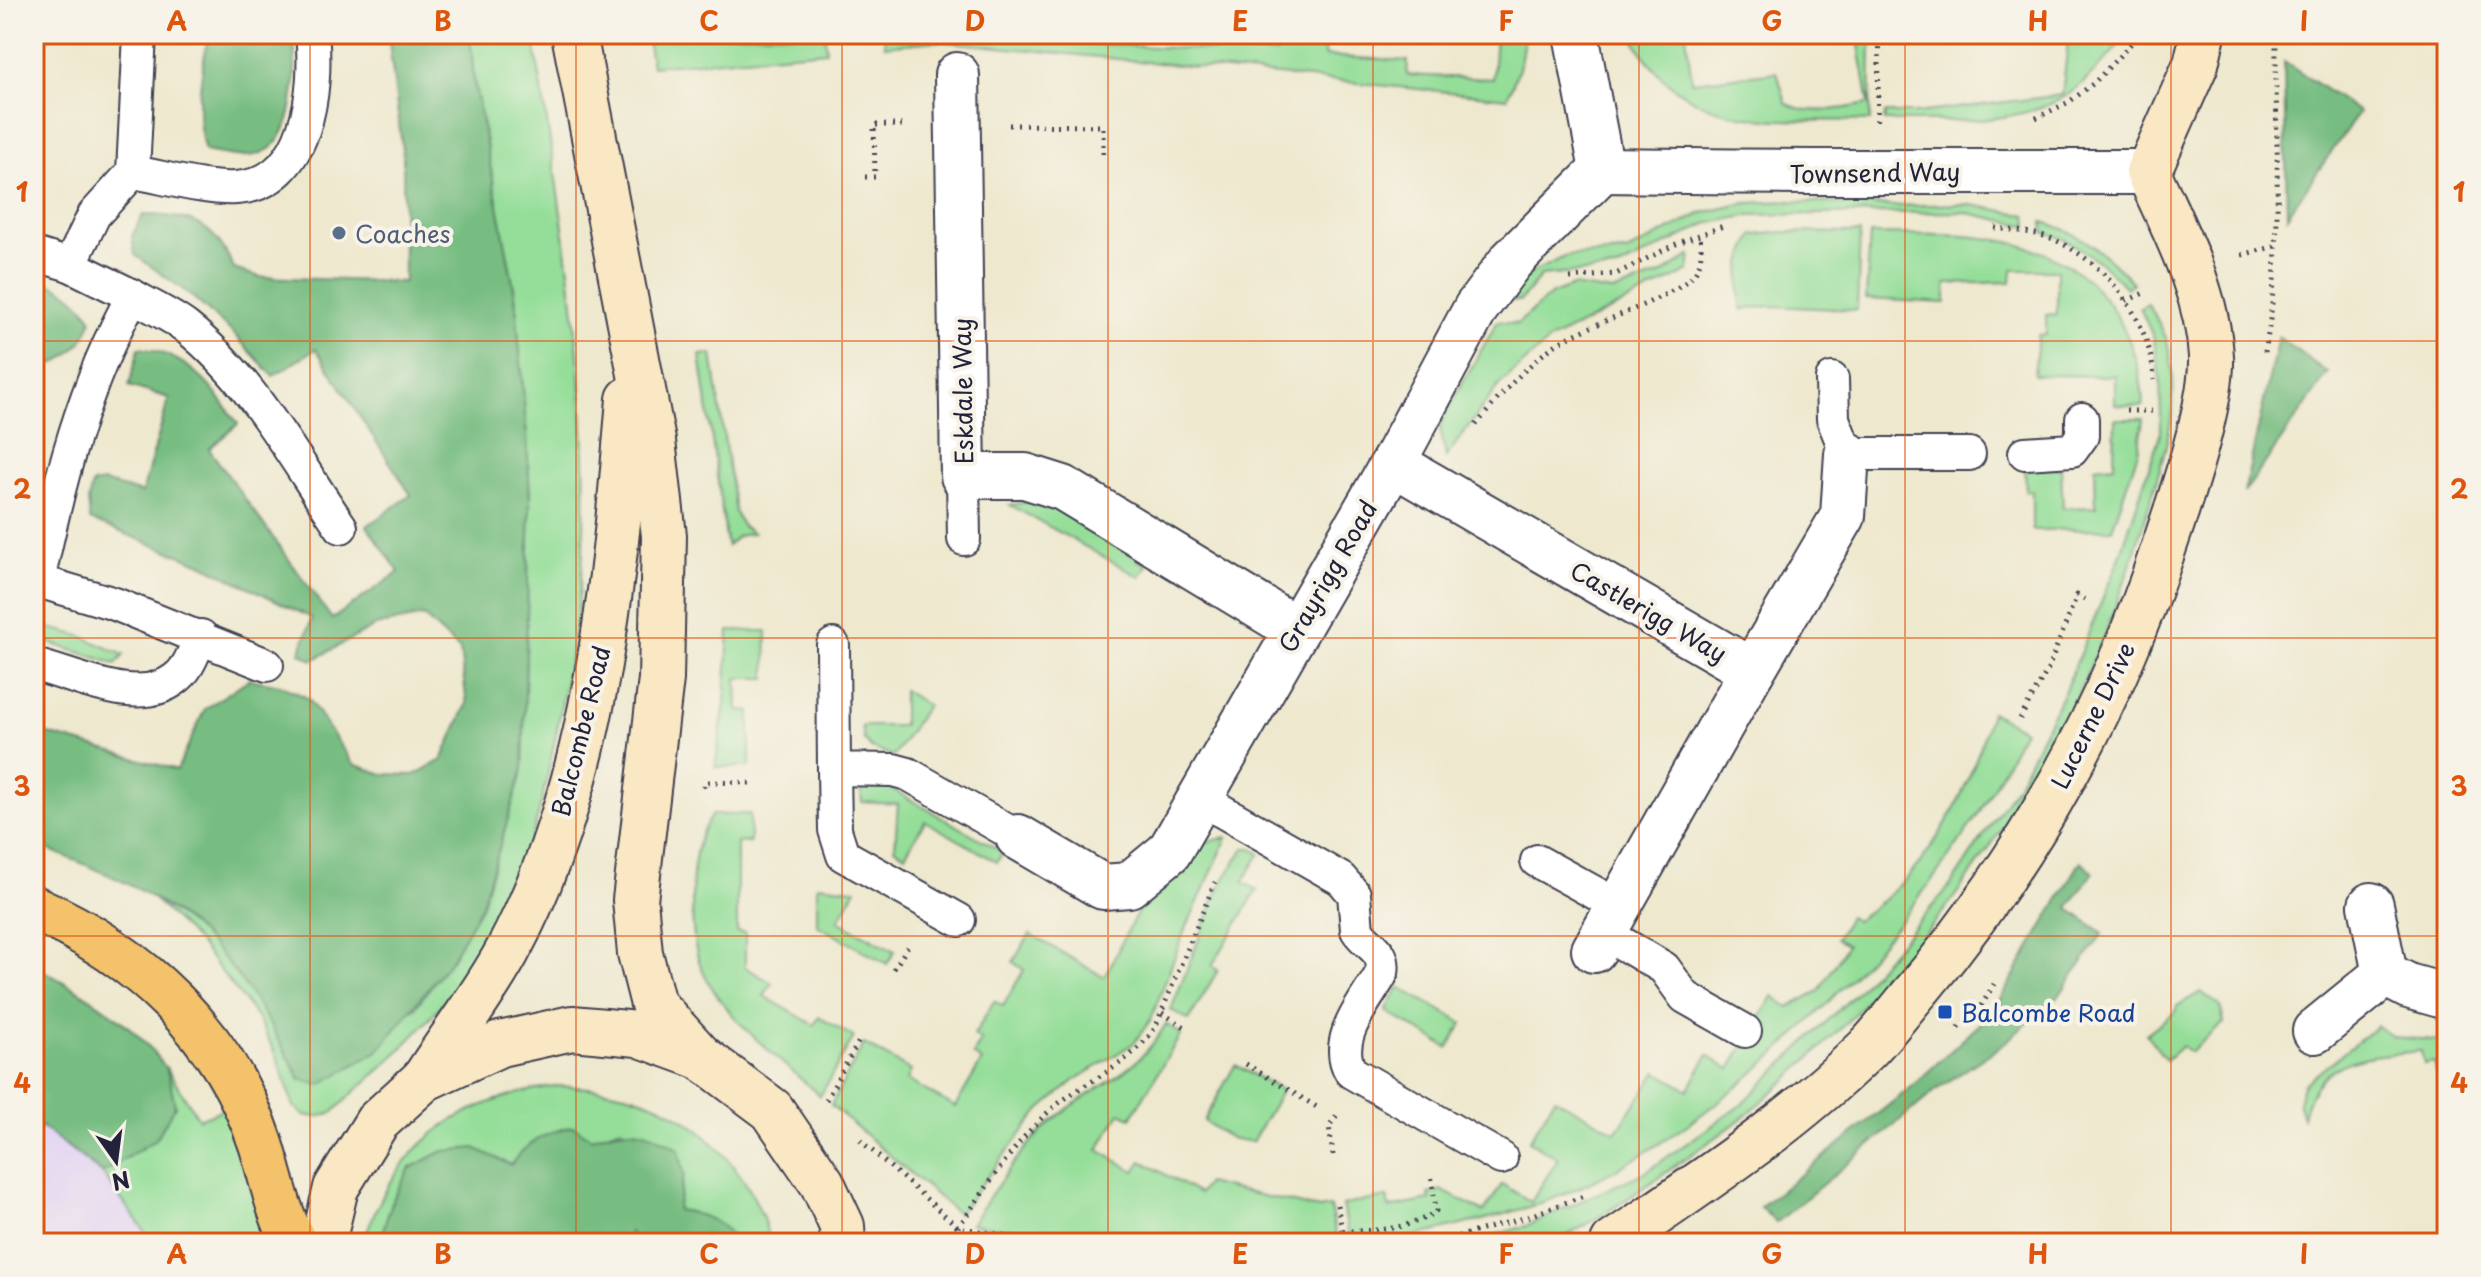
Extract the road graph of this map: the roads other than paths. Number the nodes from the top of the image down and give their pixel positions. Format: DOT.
graph roads {
  1 [pos="140,34"];
  2 [pos="312,34"];
  3 [pos="574,34"];
  4 [pos="1576,34"];
  5 [pos="2203,34"];
  6 [pos="957,75"];
  7 [pos="1602,170"];
  8 [pos="133,172"];
  9 [pos="2148,172"];
  10 [pos="34,254"];
  11 [pos="70,265"];
  12 [pos="133,296"];
  13 [pos="633,351"];
  14 [pos="1832,379"];
  15 [pos="2082,419"];
  16 [pos="2025,453"];
  17 [pos="1847,454"];
  18 [pos="1969,454"];
  19 [pos="1393,463"];
  20 [pos="963,476"];
  21 [pos="341,527"];
  22 [pos="964,539"];
  23 [pos="36,581"];
  24 [pos="1296,629"];
  25 [pos="201,636"];
  26 [pos="833,645"];
  27 [pos="34,665"];
  28 [pos="267,665"];
  29 [pos="1752,671"];
  30 [pos="834,769"];
  31 [pos="1201,799"];
  32 [pos="1018,837"];
  33 [pos="1537,861"];
  34 [pos="2371,905"];
  35 [pos="34,908"];
  36 [pos="959,920"];
  37 [pos="1605,929"];
  38 [pos="2385,974"];
  39 [pos="2447,997"];
  40 [pos="1745,1031"];
  41 [pos="2315,1031"];
  42 [pos="701,1057"];
  43 [pos="424,1079"];
  44 [pos="1501,1158"];
  45 [pos="849,1237"];
  46 [pos="294,1243"];
  47 [pos="323,1243"];
  48 [pos="1613,1243"];
  1 -- 8 [label="lane"];
  2 -- 8 [label="lane"];
  3 -- 13 [label="main road, Balcombe Road"];
  4 -- 7 [label="street"];
  5 -- 9 [label="main road"];
  6 -- 20 [label="street, Eskdale Way"];
  7 -- 9 [label="street, Townsend Way"];
  7 -- 19 [label="street, Grayrigg Road"];
  8 -- 11 [label="lane"];
  9 -- 48 [label="main road, Lucerne Drive"];
  10 -- 11 [label="lane"];
  11 -- 12 [label="lane"];
  12 -- 21 [label="lane"];
  12 -- 23 [label="lane"];
  13 -- 42 [label="main road, Balcombe Road"];
  13 -- 43 [label="main road, Balcombe Road"];
  14 -- 17 [label="lane"];
  15 -- 16 [label="lane"];
  17 -- 18 [label="lane"];
  17 -- 29 [label="street"];
  19 -- 24 [label="street, Grayrigg Road"];
  19 -- 29 [label="street, Castlerigg Way"];
  20 -- 22 [label="lane"];
  20 -- 24 [label="street, Eskdale Way"];
  23 -- 25 [label="lane"];
  24 -- 31 [label="street, Grayrigg Road"];
  25 -- 27 [label="lane"];
  25 -- 28 [label="lane"];
  26 -- 30 [label="lane"];
  29 -- 37 [label="street, Castlerigg Way"];
  30 -- 32 [label="lane"];
  30 -- 36 [label="lane"];
  31 -- 32 [label="street, Grayrigg Road"];
  31 -- 44 [label="lane"];
  33 -- 37 [label="lane"];
  34 -- 38 [label="street"];
  35 -- 46 [label="highway"];
  37 -- 40 [label="lane"];
  38 -- 39 [label="street"];
  38 -- 41 [label="street"];
  42 -- 43 [label="main road"];
  42 -- 45 [label="main road"];
  43 -- 47 [label="main road"];
}
